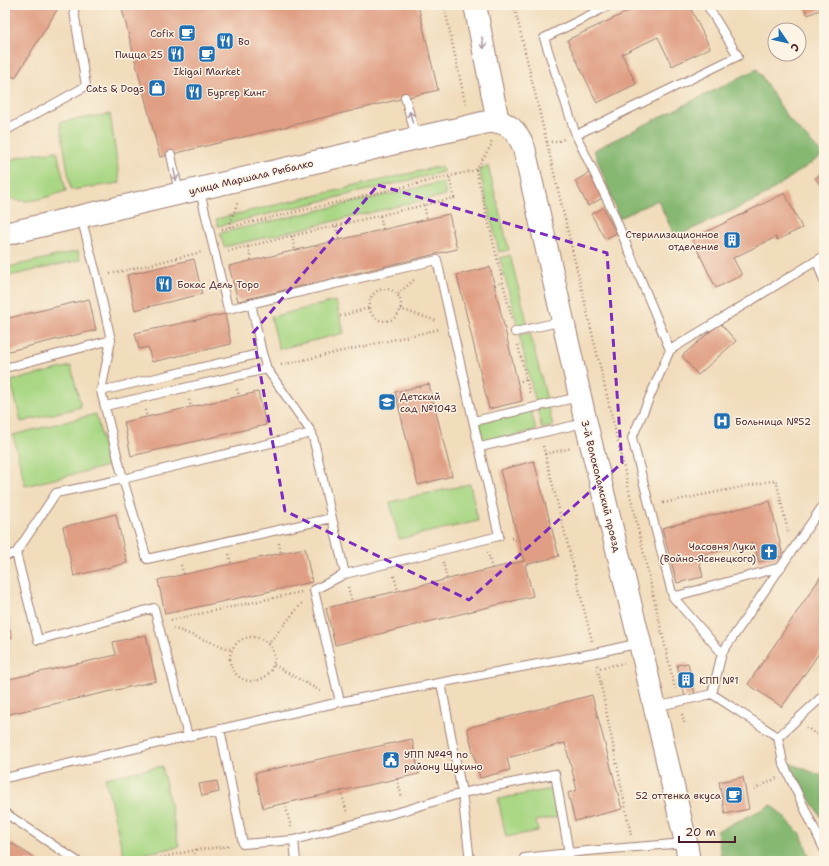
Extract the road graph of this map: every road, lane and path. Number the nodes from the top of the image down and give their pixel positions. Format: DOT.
graph roads {
  1 [pos="73,5"];
  2 [pos="444,5"];
  3 [pos="475,5"];
  4 [pos="514,5"];
  5 [pos="610,5"];
  6 [pos="708,5"];
  7 [pos="405,98"];
  8 [pos="466,106"];
  9 [pos="494,130"];
  10 [pos="5,131"];
  11 [pos="576,135"];
  12 [pos="416,138"];
  13 [pos="171,155"];
  14 [pos="476,170"];
  15 [pos="449,176"];
  16 [pos="190,192"];
  17 [pos="238,200"];
  18 [pos="424,206"];
  19 [pos="81,216"];
  20 [pos="380,216"];
  21 [pos="427,219"];
  22 [pos="336,226"];
  23 [pos="228,227"];
  24 [pos="383,229"];
  25 [pos="5,234"];
  26 [pos="292,236"];
  27 [pos="339,240"];
  28 [pos="248,247"];
  29 [pos="295,250"];
  30 [pos="215,252"];
  31 [pos="821,258"];
  32 [pos="251,260"];
  33 [pos="134,268"];
  34 [pos="135,273"];
  35 [pos="97,277"];
  36 [pos="824,281"];
  37 [pos="503,283"];
  38 [pos="495,285"];
  39 [pos="251,303"];
  40 [pos="369,308"];
  41 [pos="400,309"];
  42 [pos="340,316"];
  43 [pos="563,321"];
  44 [pos="452,326"];
  45 [pos="515,332"];
  46 [pos="111,340"];
  47 [pos="670,350"];
  48 [pos="262,353"];
  49 [pos="5,368"];
  50 [pos="267,369"];
  51 [pos="526,380"];
  52 [pos="517,382"];
  53 [pos="101,391"];
  54 [pos="580,396"];
  55 [pos="105,406"];
  56 [pos="474,421"];
  57 [pos="586,423"];
  58 [pos="312,433"];
  59 [pos="480,447"];
  60 [pos="576,447"];
  61 [pos="545,454"];
  62 [pos="123,479"];
  63 [pos="824,504"];
  64 [pos="649,506"];
  65 [pos="332,518"];
  66 [pos="792,550"];
  67 [pos="16,553"];
  68 [pos="5,556"];
  69 [pos="781,567"];
  70 [pos="344,574"];
  71 [pos="314,590"];
  72 [pos="673,597"];
  73 [pos="158,623"];
  74 [pos="640,643"];
  75 [pos="268,644"];
  76 [pos="232,650"];
  77 [pos="722,653"];
  78 [pos="628,662"];
  79 [pos="274,665"];
  80 [pos="598,668"];
  81 [pos="441,683"];
  82 [pos="712,694"];
  83 [pos="824,695"];
  84 [pos="340,702"];
  85 [pos="678,702"];
  86 [pos="655,707"];
  87 [pos="796,720"];
  88 [pos="685,725"];
  89 [pos="220,729"];
  90 [pos="188,736"];
  91 [pos="778,737"];
  92 [pos="824,740"];
  93 [pos="788,773"];
  94 [pos="5,778"];
  95 [pos="397,779"];
  96 [pos="754,789"];
  97 [pos="341,791"];
  98 [pos="462,793"];
  99 [pos="285,803"];
  100 [pos="406,810"];
  101 [pos="5,813"];
  102 [pos="350,825"];
  103 [pos="294,840"];
  104 [pos="243,844"];
  105 [pos="824,849"];
  106 [pos="196,850"];
  107 [pos="569,852"];
  108 [pos="688,852"];
  109 [pos="77,861"];
  110 [pos="145,861"];
  111 [pos="190,861"];
  112 [pos="296,861"];
  113 [pos="470,861"];
  114 [pos="524,861"];
  1 -- 10 [label="lane"];
  2 -- 8 [label="path"];
  3 -- 9 [label="street, one-way"];
  4 -- 85 [label="path"];
  5 -- 11 [label="lane"];
  6 -- 11 [label="lane"];
  12 -- 7 [label="lane, one-way"];
  9 -- 12 [label="street, улица Маршала Рыбалко"];
  9 -- 14 [label="path"];
  9 -- 43 [label="street, 3-й Волоколамский проезд"];
  11 -- 47 [label="lane"];
  12 -- 16 [label="street, улица Маршала Рыбалко"];
  13 -- 16 [label="lane, one-way"];
  15 -- 18 [label="path"];
  16 -- 19 [label="street, улица Маршала Рыбалко"];
  16 -- 30 [label="lane"];
  17 -- 23 [label="path"];
  18 -- 20 [label="path"];
  18 -- 21 [label="path"];
  19 -- 25 [label="street, улица Маршала Рыбалко"];
  19 -- 35 [label="lane"];
  20 -- 22 [label="path"];
  20 -- 24 [label="path"];
  22 -- 26 [label="path"];
  22 -- 27 [label="path"];
  26 -- 28 [label="path"];
  26 -- 29 [label="path"];
  28 -- 30 [label="path"];
  28 -- 32 [label="path"];
  30 -- 33 [label="path"];
  30 -- 39 [label="lane"];
  31 -- 36 [label="lane"];
  31 -- 47 [label="lane"];
  33 -- 34 [label="path"];
  33 -- 35 [label="path"];
  35 -- 46 [label="lane"];
  37 -- 38 [label="path"];
  39 -- 44 [label="lane"];
  39 -- 48 [label="lane"];
  40 -- 41 [label="path"];
  40 -- 41 [label="path"];
  40 -- 42 [label="path"];
  41 -- 44 [label="path"];
  43 -- 45 [label="lane"];
  43 -- 54 [label="street, 3-й Волоколамский проезд"];
  44 -- 50 [label="path"];
  44 -- 56 [label="lane"];
  46 -- 49 [label="lane"];
  46 -- 53 [label="lane"];
  47 -- 64 [label="lane"];
  48 -- 50 [label="lane"];
  48 -- 53 [label="lane"];
  50 -- 55 [label="lane"];
  50 -- 58 [label="lane"];
  51 -- 52 [label="path"];
  53 -- 55 [label="lane"];
  54 -- 56 [label="lane"];
  54 -- 57 [label="street, 3-й Волоколамский проезд"];
  55 -- 62 [label="lane"];
  56 -- 59 [label="lane"];
  57 -- 59 [label="lane"];
  57 -- 74 [label="street, 3-й Волоколамский проезд"];
  58 -- 62 [label="lane"];
  58 -- 65 [label="lane"];
  59 -- 70 [label="lane"];
  60 -- 61 [label="path"];
  62 -- 65 [label="lane"];
  62 -- 67 [label="lane"];
  63 -- 66 [label="lane"];
  64 -- 66 [label="path"];
  64 -- 72 [label="lane"];
  65 -- 70 [label="lane"];
  66 -- 69 [label="lane"];
  67 -- 68 [label="lane"];
  67 -- 73 [label="lane"];
  69 -- 72 [label="lane"];
  69 -- 77 [label="lane"];
  70 -- 71 [label="lane"];
  71 -- 73 [label="path"];
  71 -- 75 [label="path"];
  71 -- 84 [label="lane"];
  72 -- 77 [label="lane"];
  73 -- 76 [label="path"];
  73 -- 90 [label="lane"];
  74 -- 81 [label="lane"];
  74 -- 86 [label="street, 3-й Волоколамский проезд"];
  75 -- 76 [label="path"];
  75 -- 79 [label="path"];
  76 -- 79 [label="path"];
  77 -- 82 [label="lane"];
  78 -- 80 [label="path"];
  79 -- 84 [label="path"];
  81 -- 84 [label="lane"];
  81 -- 98 [label="lane"];
  82 -- 85 [label="lane"];
  82 -- 91 [label="lane"];
  83 -- 87 [label="lane"];
  84 -- 89 [label="lane"];
  85 -- 86 [label="lane"];
  85 -- 88 [label="path"];
  86 -- 108 [label="street, 3-й Волоколамский проезд"];
  87 -- 91 [label="lane"];
  87 -- 92 [label="path"];
  89 -- 90 [label="lane"];
  89 -- 104 [label="lane"];
  90 -- 94 [label="lane"];
  91 -- 93 [label="lane"];
  93 -- 96 [label="path"];
  93 -- 105 [label="lane"];
  95 -- 100 [label="path"];
  97 -- 102 [label="path"];
  98 -- 100 [label="lane"];
  98 -- 107 [label="lane"];
  98 -- 113 [label="lane"];
  99 -- 103 [label="path"];
  100 -- 102 [label="lane"];
  101 -- 109 [label="lane"];
  102 -- 103 [label="lane"];
  103 -- 104 [label="lane"];
  103 -- 112 [label="lane"];
  104 -- 106 [label="path"];
  106 -- 110 [label="path"];
  106 -- 111 [label="path"];
  107 -- 108 [label="lane"];
  107 -- 114 [label="lane"];
}
